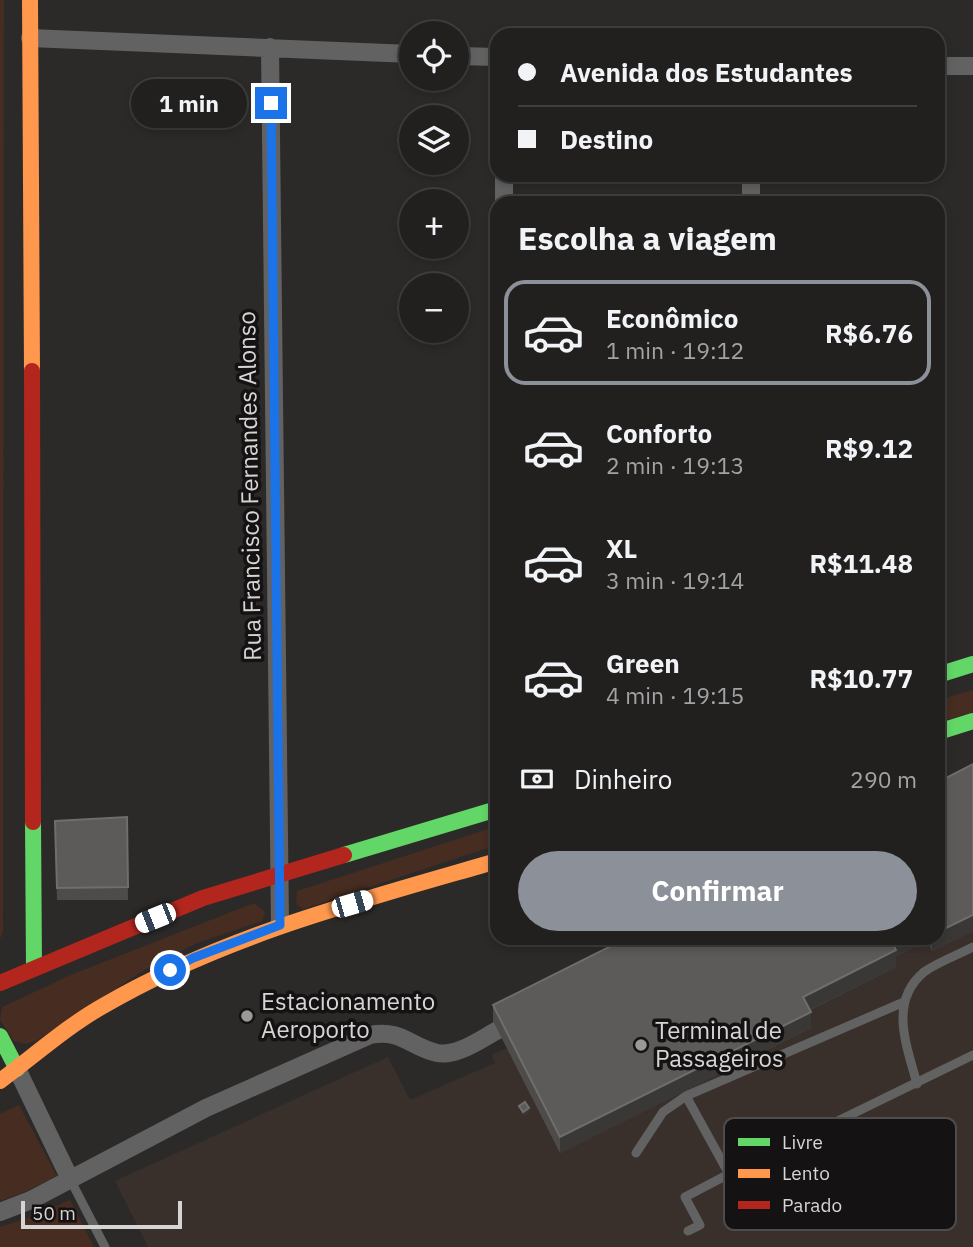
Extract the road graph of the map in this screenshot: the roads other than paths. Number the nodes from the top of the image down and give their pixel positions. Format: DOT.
graph roads {
  1 [pos="30,0"];
  2 [pos="30,38"];
  3 [pos="270,47"];
  4 [pos="399,53"];
  5 [pos="469,56"];
  6 [pos="490,57"];
  7 [pos="945,66"];
  8 [pos="973,66"];
  9 [pos="973,664"];
  10 [pos="945,672"];
  11 [pos="973,721"];
  12 [pos="945,730"];
  13 [pos="490,811"];
  14 [pos="490,864"];
  15 [pos="279,875"];
  16 [pos="280,925"];
  17 [pos="973,947"];
  18 [pos="34,967"];
  19 [pos="0,983"];
  20 [pos="904,1002"];
  21 [pos="498,1030"];
  22 [pos="0,1036"];
  23 [pos="973,1055"];
  24 [pos="17,1069"];
  25 [pos="0,1081"];
  26 [pos="917,1084"];
  27 [pos="686,1096"];
  28 [pos="846,1118"];
  29 [pos="636,1153"];
  30 [pos="724,1165"];
  31 [pos="724,1177"];
  32 [pos="70,1179"];
  33 [pos="0,1212"];
  34 [pos="688,1231"];
  35 [pos="105,1247"];
  1 -- 2 [label="main road"];
  2 -- 3 [label="street"];
  2 -- 18 [label="main road"];
  3 -- 4 [label="street"];
  3 -- 15 [label="street, Rua Francisco Fernandes Alonso"];
  5 -- 6 [label="street"];
  7 -- 8 [label="street"];
  9 -- 10 [label="main road"];
  11 -- 12 [label="main road"];
  13 -- 15 [label="main road"];
  14 -- 16 [label="main road"];
  15 -- 16 [label="street, Rua Francisco Fernandes Alonso"];
  15 -- 18 [label="main road"];
  16 -- 24 [label="main road"];
  17 -- 20 [label="lane"];
  18 -- 19 [label="main road"];
  20 -- 26 [label="lane"];
  20 -- 27 [label="lane"];
  21 -- 32 [label="street"];
  22 -- 24 [label="main road"];
  23 -- 26 [label="lane"];
  24 -- 25 [label="main road"];
  24 -- 32 [label="street"];
  26 -- 28 [label="lane"];
  27 -- 29 [label="lane"];
  27 -- 30 [label="lane"];
  31 -- 34 [label="lane"];
  32 -- 33 [label="street"];
  32 -- 35 [label="lane"];
}
